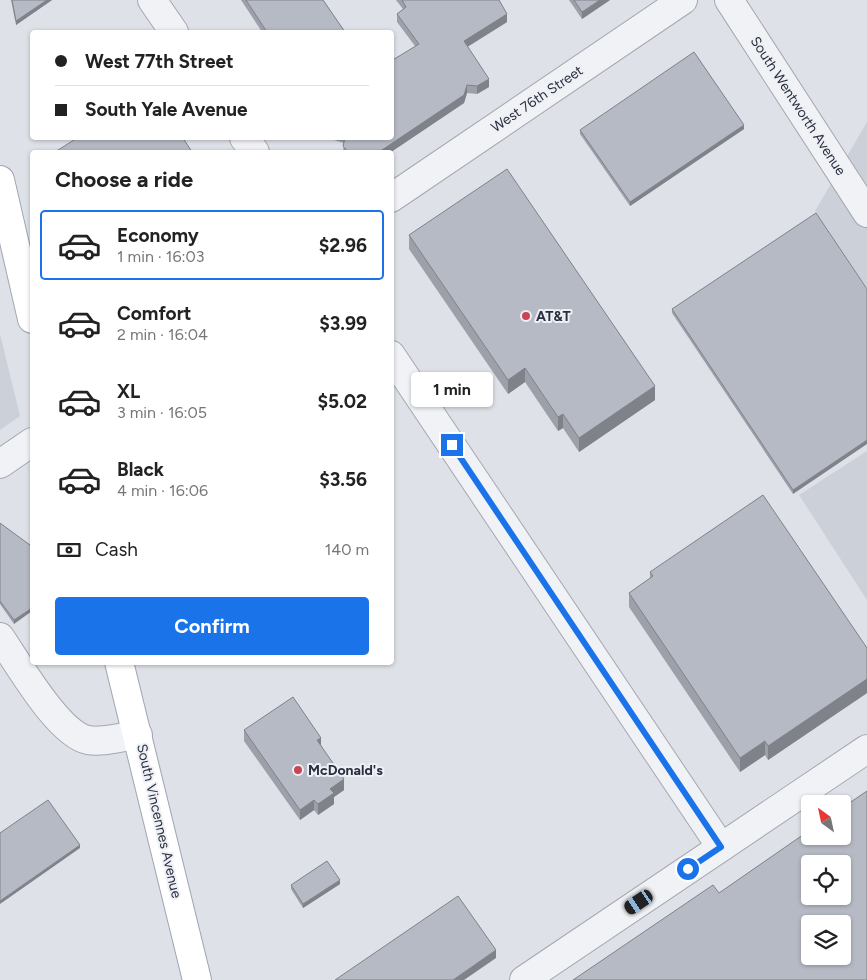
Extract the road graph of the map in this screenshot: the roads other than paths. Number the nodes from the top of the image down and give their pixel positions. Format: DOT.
graph roads {
  1 [pos="152,0"];
  2 [pos="683,0"];
  3 [pos="729,0"];
  4 [pos="173,30"];
  5 [pos="0,180"];
  6 [pos="394,196"];
  7 [pos="867,213"];
  8 [pos="30,310"];
  9 [pos="394,360"];
  10 [pos="30,443"];
  11 [pos="0,464"];
  12 [pos="0,637"];
  13 [pos="120,665"];
  14 [pos="138,735"];
  15 [pos="867,748"];
  16 [pos="721,847"];
  17 [pos="197,980"];
  18 [pos="524,980"];
  1 -- 4 [label="street"];
  2 -- 6 [label="street, West 76th Street"];
  3 -- 7 [label="street, South Wentworth Avenue"];
  5 -- 8 [label="main road"];
  9 -- 16 [label="street"];
  10 -- 11 [label="street"];
  12 -- 14 [label="street"];
  13 -- 14 [label="main road, South Vincennes Avenue"];
  14 -- 17 [label="main road, South Vincennes Avenue"];
  15 -- 16 [label="street"];
  16 -- 18 [label="street"];
}
